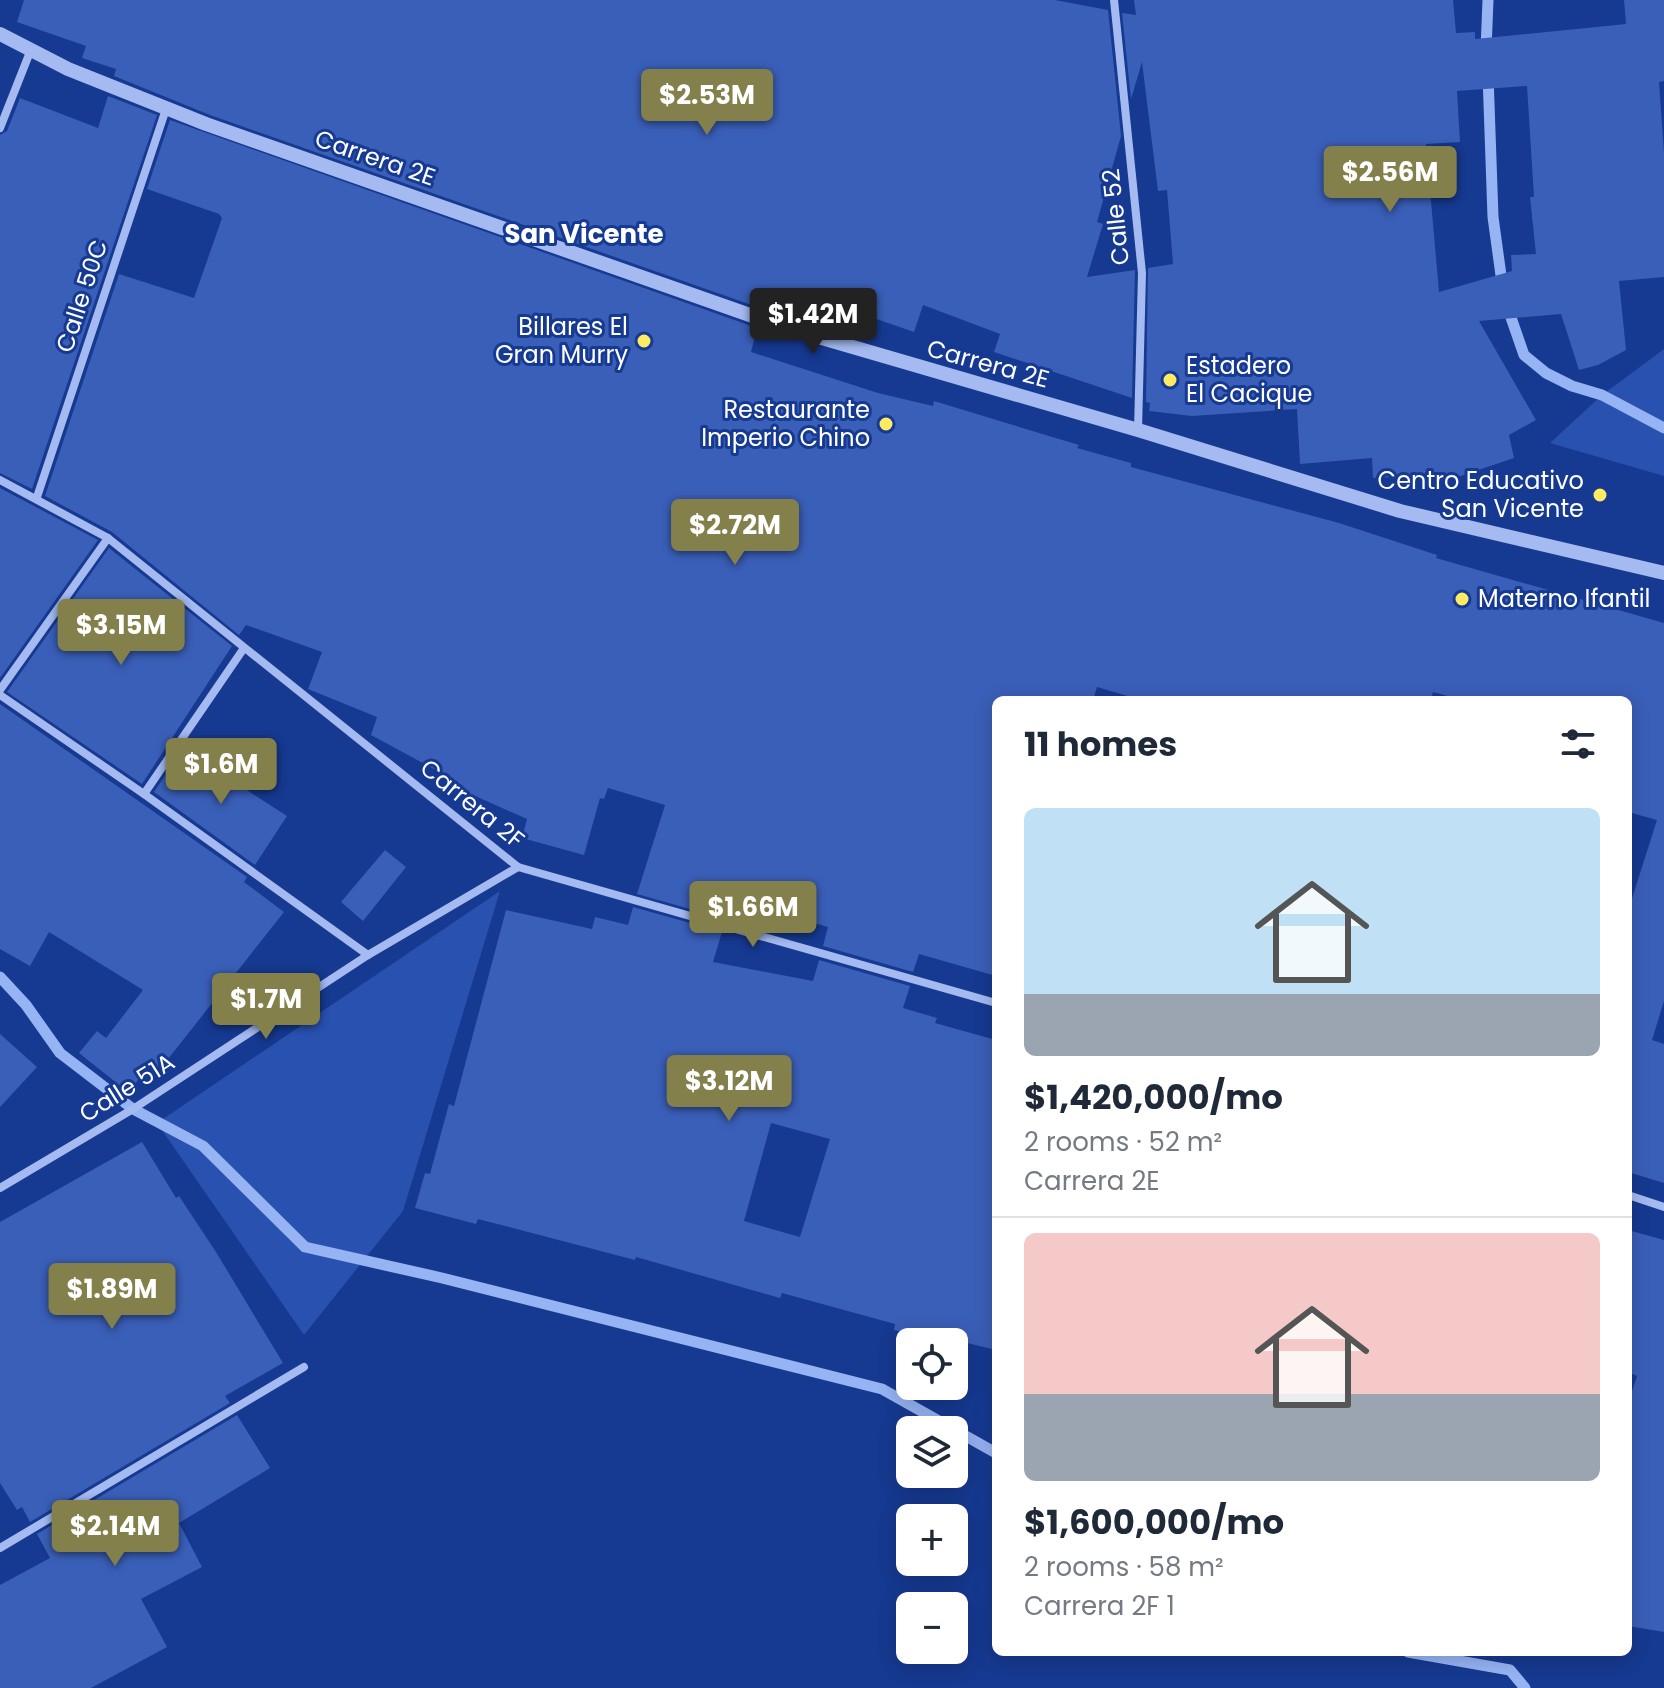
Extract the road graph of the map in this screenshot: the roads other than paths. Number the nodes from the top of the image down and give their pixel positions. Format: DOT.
graph roads {
  1 [pos="1114,0"];
  2 [pos="0,34"];
  3 [pos="30,52"];
  4 [pos="166,109"];
  5 [pos="0,128"];
  6 [pos="1138,430"];
  7 [pos="0,480"];
  8 [pos="37,497"];
  9 [pos="108,538"];
  10 [pos="1664,573"];
  11 [pos="244,648"];
  12 [pos="0,693"];
  13 [pos="144,794"];
  14 [pos="518,867"];
  15 [pos="368,955"];
  16 [pos="992,1002"];
  17 [pos="0,1188"];
  18 [pos="1632,1196"];
  19 [pos="1664,1207"];
  20 [pos="304,1367"];
  21 [pos="0,1548"];
  1 -- 6 [label="street, Calle 52"];
  2 -- 3 [label="street, Carrera 2E"];
  3 -- 4 [label="street, Carrera 2E"];
  3 -- 5 [label="street"];
  4 -- 6 [label="street, Carrera 2E"];
  4 -- 8 [label="street, Calle 50C"];
  6 -- 10 [label="street, Carrera 2E"];
  7 -- 8 [label="street, Carrera 2F"];
  8 -- 9 [label="street, Carrera 2F"];
  9 -- 11 [label="street, Carrera 2F"];
  9 -- 12 [label="street"];
  11 -- 13 [label="street"];
  11 -- 14 [label="street, Carrera 2F"];
  12 -- 13 [label="street"];
  13 -- 15 [label="street"];
  14 -- 15 [label="street, Calle 51A"];
  14 -- 16 [label="street, Carrera 2F"];
  15 -- 17 [label="street, Calle 51A"];
  18 -- 19 [label="street"];
  20 -- 21 [label="street"];
}
